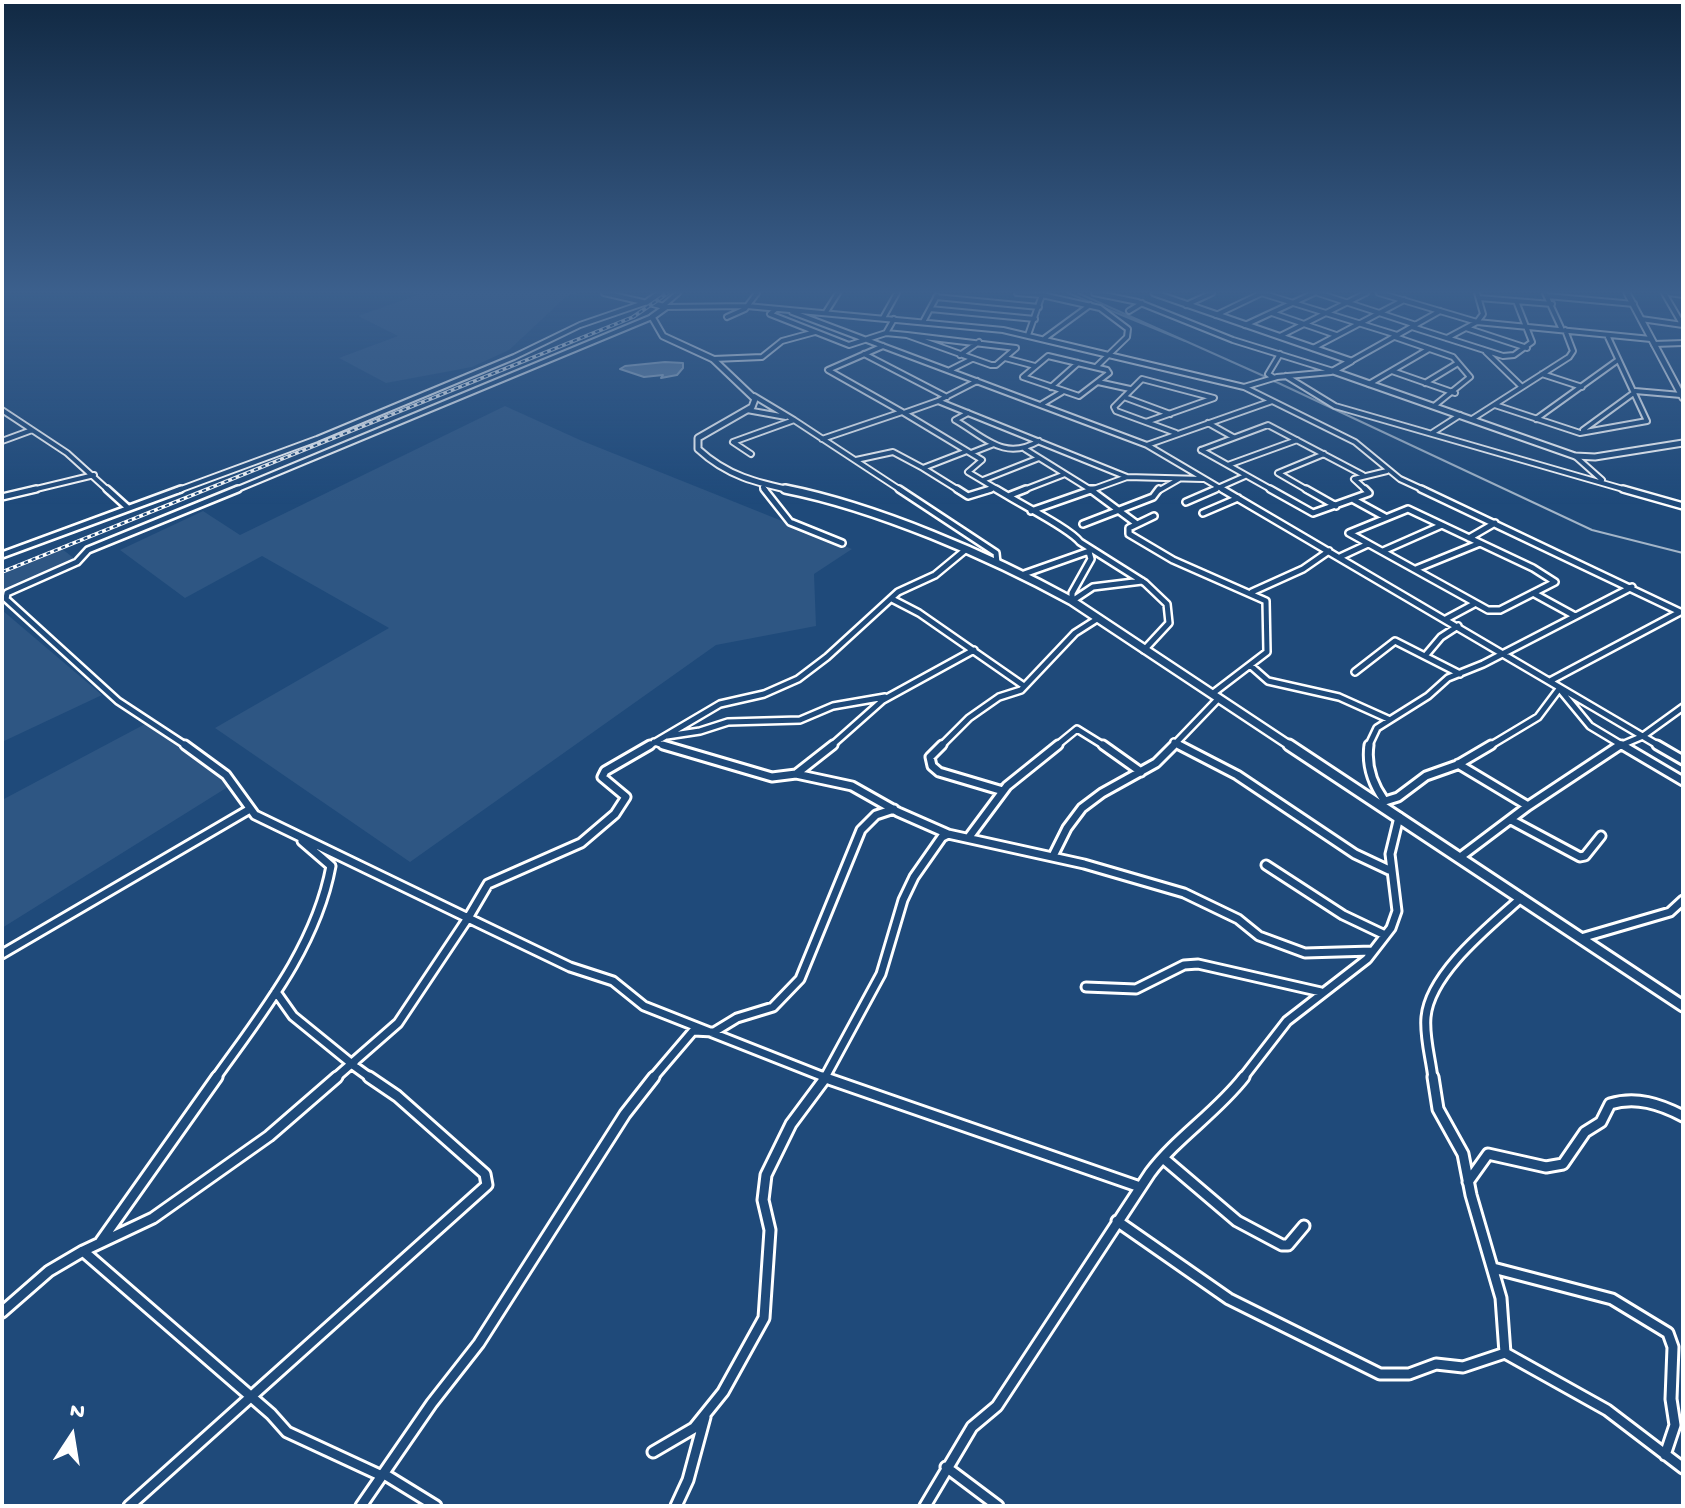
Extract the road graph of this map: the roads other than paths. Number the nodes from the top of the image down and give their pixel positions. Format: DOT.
graph roads {
  1 [pos="499,363"];
  2 [pos="545,363"];
  3 [pos="718,363"];
  4 [pos="843,363"];
  5 [pos="882,363"];
  6 [pos="931,363"];
  7 [pos="963,363"];
  8 [pos="1025,363"];
  9 [pos="1038,363"];
  10 [pos="1078,363"];
  11 [pos="1080,363"];
  12 [pos="1100,363"];
  13 [pos="1150,363"];
  14 [pos="1276,363"];
  15 [pos="1309,363"];
  16 [pos="1347,363"];
  17 [pos="1405,363"];
  18 [pos="1458,363"];
  19 [pos="1497,363"];
  20 [pos="1557,363"];
  21 [pos="1614,363"];
  22 [pos="1620,363"];
  23 [pos="1664,363"];
  24 [pos="1035,366"];
  25 [pos="1096,367"];
  26 [pos="949,370"];
  27 [pos="1333,371"];
  28 [pos="1392,371"];
  29 [pos="1196,374"];
  30 [pos="1542,374"];
  31 [pos="1286,376"];
  32 [pos="1271,379"];
  33 [pos="977,381"];
  34 [pos="1098,382"];
  35 [pos="1425,383"];
  36 [pos="1369,384"];
  37 [pos="1521,386"];
  38 [pos="1051,387"];
  39 [pos="1244,387"];
  40 [pos="1582,387"];
  41 [pos="1181,388"];
  42 [pos="1130,389"];
  43 [pos="1635,391"];
  44 [pos="1062,392"];
  45 [pos="1455,393"];
  46 [pos="754,396"];
  47 [pos="947,397"];
  48 [pos="1124,397"];
  49 [pos="1682,397"];
  50 [pos="938,401"];
  51 [pos="1272,401"];
  52 [pos="1042,404"];
  53 [pos="1495,405"];
  54 [pos="1434,406"];
  55 [pos="2,410"];
  56 [pos="747,410"];
  57 [pos="903,412"];
  58 [pos="968,413"];
  59 [pos="1170,414"];
  60 [pos="1460,415"];
  61 [pos="792,419"];
  62 [pos="1472,419"];
  63 [pos="1536,419"];
  64 [pos="1145,422"];
  65 [pos="1208,423"];
  66 [pos="32,430"];
  67 [pos="1177,433"];
  68 [pos="1432,433"];
  69 [pos="1580,433"];
  70 [pos="1233,437"];
  71 [pos="822,439"];
  72 [pos="1297,440"];
  73 [pos="2,441"];
  74 [pos="1039,441"];
  75 [pos="1683,443"];
  76 [pos="994,444"];
  77 [pos="1147,445"];
  78 [pos="1025,449"];
  79 [pos="969,452"];
  80 [pos="751,454"];
  81 [pos="1324,454"];
  82 [pos="1575,456"];
  83 [pos="1039,458"];
  84 [pos="854,460"];
  85 [pos="1228,465"];
  86 [pos="923,468"];
  87 [pos="1387,471"];
  88 [pos="1065,474"];
  89 [pos="94,475"];
  90 [pos="1363,475"];
  91 [pos="1245,476"];
  92 [pos="1127,477"];
  93 [pos="1179,479"];
  94 [pos="1205,479"];
  95 [pos="982,480"];
  96 [pos="1608,484"];
  97 [pos="2,486"];
  98 [pos="763,487"];
  99 [pos="1219,487"];
  100 [pos="994,488"];
  101 [pos="1091,490"];
  102 [pos="5,496"];
  103 [pos="1008,496"];
  104 [pos="1238,498"];
  105 [pos="1354,500"];
  106 [pos="1186,502"];
  107 [pos="1336,506"];
  108 [pos="1683,506"];
  109 [pos="128,508"];
  110 [pos="1031,511"];
  111 [pos="1120,511"];
  112 [pos="1203,513"];
  113 [pos="1154,516"];
  114 [pos="1385,517"];
  115 [pos="1495,523"];
  116 [pos="1083,524"];
  117 [pos="1137,524"];
  118 [pos="1442,525"];
  119 [pos="1469,538"];
  120 [pos="842,543"];
  121 [pos="1480,543"];
  122 [pos="1368,544"];
  123 [pos="964,551"];
  124 [pos="1091,551"];
  125 [pos="1329,551"];
  126 [pos="1383,551"];
  127 [pos="2,555"];
  128 [pos="1340,557"];
  129 [pos="997,563"];
  130 [pos="1416,569"];
  131 [pos="1024,574"];
  132 [pos="1142,581"];
  133 [pos="1632,587"];
  134 [pos="1252,592"];
  135 [pos="1533,593"];
  136 [pos="892,599"];
  137 [pos="1072,601"];
  138 [pos="1474,604"];
  139 [pos="1680,610"];
  140 [pos="1575,616"];
  141 [pos="1097,619"];
  142 [pos="1446,619"];
  143 [pos="1458,626"];
  144 [pos="974,650"];
  145 [pos="1144,650"];
  146 [pos="1503,653"];
  147 [pos="1425,656"];
  148 [pos="1251,666"];
  149 [pos="1355,672"];
  150 [pos="1460,674"];
  151 [pos="1550,681"];
  152 [pos="1024,686"];
  153 [pos="1558,688"];
  154 [pos="1215,696"];
  155 [pos="888,697"];
  156 [pos="1683,707"];
  157 [pos="1388,719"];
  158 [pos="666,736"];
  159 [pos="1643,736"];
  160 [pos="654,742"];
  161 [pos="1174,742"];
  162 [pos="1620,745"];
  163 [pos="1683,760"];
  164 [pos="1458,764"];
  165 [pos="1141,772"];
  166 [pos="796,774"];
  167 [pos="1683,781"];
  168 [pos="1003,791"];
  169 [pos="1382,802"];
  170 [pos="1528,806"];
  171 [pos="250,809"];
  172 [pos="894,809"];
  173 [pos="1399,817"];
  174 [pos="1511,820"];
  175 [pos="948,834"];
  176 [pos="1601,836"];
  177 [pos="300,837"];
  178 [pos="969,837"];
  179 [pos="1053,856"];
  180 [pos="1459,858"];
  181 [pos="1266,865"];
  182 [pos="1389,870"];
  183 [pos="1521,898"];
  184 [pos="1683,900"];
  185 [pos="468,918"];
  186 [pos="1385,935"];
  187 [pos="1581,938"];
  188 [pos="1372,951"];
  189 [pos="2,954"];
  190 [pos="1086,987"];
  191 [pos="276,992"];
  192 [pos="1321,992"];
  193 [pos="1683,1006"];
  194 [pos="714,1032"];
  195 [pos="353,1063"];
  196 [pos="826,1076"];
  197 [pos="1683,1116"];
  198 [pos="1163,1158"];
  199 [pos="1468,1182"];
  200 [pos="1140,1187"];
  201 [pos="1117,1221"];
  202 [pos="1304,1226"];
  203 [pos="99,1244"];
  204 [pos="83,1251"];
  205 [pos="1493,1268"];
  206 [pos="2,1312"];
  207 [pos="1505,1353"];
  208 [pos="249,1398"];
  209 [pos="705,1414"];
  210 [pos="653,1452"];
  211 [pos="1665,1455"];
  212 [pos="946,1467"];
  213 [pos="1683,1468"];
  214 [pos="383,1475"];
  215 [pos="129,1506"];
  216 [pos="361,1506"];
  217 [pos="436,1506"];
  218 [pos="676,1506"];
  219 [pos="925,1506"];
  220 [pos="998,1506"];
  1 -- 109 [label="street"];
  2 -- 171 [label="street"];
  3 -- 46 [label="street"];
  4 -- 57 [label="street"];
  5 -- 47 [label="street"];
  6 -- 26 [label="street"];
  7 -- 26 [label="street"];
  8 -- 24 [label="street"];
  9 -- 24 [label="street"];
  10 -- 38 [label="street"];
  11 -- 25 [label="street"];
  12 -- 25 [label="street"];
  13 -- 29 [label="street"];
  14 -- 32 [label="street"];
  15 -- 27 [label="street"];
  16 -- 27 [label="street"];
  17 -- 28 [label="street"];
  18 -- 35 [label="street"];
  18 -- 45 [label="street"];
  19 -- 37 [label="street"];
  20 -- 30 [label="street"];
  21 -- 40 [label="street"];
  22 -- 43 [label="street"];
  23 -- 49 [label="street"];
  24 -- 38 [label="street"];
  25 -- 34 [label="street"];
  26 -- 33 [label="street"];
  27 -- 31 [label="street"];
  27 -- 36 [label="street"];
  28 -- 35 [label="street"];
  28 -- 36 [label="street"];
  29 -- 39 [label="street"];
  29 -- 41 [label="street"];
  30 -- 37 [label="street"];
  30 -- 40 [label="street"];
  31 -- 32 [label="street"];
  31 -- 68 [label="street"];
  32 -- 39 [label="street"];
  33 -- 47 [label="street"];
  33 -- 52 [label="street"];
  34 -- 42 [label="street"];
  34 -- 44 [label="street"];
  35 -- 45 [label="street"];
  36 -- 54 [label="street"];
  37 -- 53 [label="street"];
  38 -- 44 [label="street"];
  39 -- 51 [label="street"];
  40 -- 63 [label="street"];
  41 -- 42 [label="street"];
  41 -- 59 [label="street"];
  42 -- 48 [label="street"];
  43 -- 49 [label="street"];
  43 -- 69 [label="street"];
  43 -- 69 [label="street"];
  44 -- 52 [label="street"];
  45 -- 54 [label="street"];
  46 -- 56 [label="street"];
  46 -- 61 [label="street"];
  47 -- 50 [label="street"];
  48 -- 59 [label="street"];
  48 -- 64 [label="street"];
  50 -- 57 [label="street"];
  50 -- 58 [label="street"];
  51 -- 65 [label="street"];
  51 -- 87 [label="street"];
  52 -- 77 [label="street"];
  53 -- 62 [label="street"];
  53 -- 63 [label="street"];
  54 -- 60 [label="street"];
  55 -- 66 [label="street"];
  56 -- 61 [label="street"];
  56 -- 98 [label="street"];
  57 -- 71 [label="street"];
  57 -- 79 [label="street"];
  58 -- 74 [label="street"];
  58 -- 76 [label="street"];
  59 -- 64 [label="street"];
  60 -- 62 [label="street"];
  60 -- 68 [label="street"];
  61 -- 71 [label="street"];
  61 -- 80 [label="street"];
  62 -- 82 [label="street"];
  63 -- 69 [label="street"];
  64 -- 67 [label="street"];
  65 -- 67 [label="street"];
  65 -- 70 [label="street"];
  66 -- 73 [label="street"];
  66 -- 89 [label="street"];
  67 -- 77 [label="street"];
  68 -- 96 [label="street"];
  70 -- 72 [label="street"];
  70 -- 85 [label="street"];
  71 -- 84 [label="street"];
  72 -- 81 [label="street"];
  72 -- 85 [label="street"];
  74 -- 78 [label="street"];
  74 -- 92 [label="street"];
  75 -- 82 [label="street"];
  76 -- 78 [label="street"];
  76 -- 79 [label="street"];
  77 -- 94 [label="street"];
  78 -- 83 [label="street"];
  79 -- 86 [label="street"];
  79 -- 95 [label="street"];
  81 -- 90 [label="street"];
  81 -- 107 [label="street"];
  82 -- 96 [label="street"];
  83 -- 88 [label="street"];
  83 -- 95 [label="street"];
  84 -- 86 [label="street"];
  84 -- 129 [label="street"];
  85 -- 91 [label="street"];
  86 -- 100 [label="street"];
  87 -- 90 [label="street"];
  87 -- 115 [label="street"];
  88 -- 101 [label="street"];
  88 -- 103 [label="street"];
  89 -- 102 [label="street"];
  89 -- 109 [label="street"];
  90 -- 105 [label="street"];
  91 -- 99 [label="street"];
  91 -- 107 [label="street"];
  92 -- 93 [label="street"];
  92 -- 101 [label="street"];
  93 -- 94 [label="street"];
  93 -- 111 [label="street"];
  94 -- 99 [label="street"];
  95 -- 100 [label="street"];
  96 -- 108 [label="street"];
  97 -- 102 [label="street"];
  98 -- 120 [label="street"];
  98 -- 123 [label="street"];
  99 -- 104 [label="street"];
  99 -- 106 [label="street"];
  100 -- 103 [label="street"];
  101 -- 110 [label="street"];
  101 -- 111 [label="street"];
  103 -- 110 [label="street"];
  104 -- 112 [label="street"];
  104 -- 125 [label="street"];
  105 -- 107 [label="street"];
  105 -- 114 [label="street"];
  109 -- 127 [label="street"];
  110 -- 124 [label="street"];
  111 -- 116 [label="street"];
  111 -- 117 [label="street"];
  113 -- 117 [label="street"];
  114 -- 118 [label="street"];
  114 -- 122 [label="street"];
  115 -- 119 [label="street"];
  115 -- 133 [label="street"];
  117 -- 134 [label="street"];
  118 -- 119 [label="street"];
  118 -- 126 [label="street"];
  119 -- 121 [label="street"];
  121 -- 130 [label="street"];
  121 -- 135 [label="street"];
  122 -- 126 [label="street"];
  122 -- 128 [label="street"];
  123 -- 129 [label="street"];
  123 -- 136 [label="street"];
  124 -- 131 [label="street"];
  124 -- 132 [label="street"];
  124 -- 137 [label="street"];
  125 -- 128 [label="street"];
  125 -- 134 [label="street"];
  126 -- 130 [label="street"];
  128 -- 142 [label="street"];
  129 -- 131 [label="street"];
  130 -- 138 [label="street"];
  131 -- 137 [label="street"];
  132 -- 137 [label="street"];
  132 -- 145 [label="street"];
  133 -- 139 [label="street"];
  133 -- 140 [label="street"];
  134 -- 148 [label="street"];
  135 -- 138 [label="street"];
  135 -- 140 [label="street"];
  136 -- 144 [label="street"];
  136 -- 158 [label="street"];
  137 -- 141 [label="street"];
  138 -- 142 [label="street"];
  139 -- 151 [label="street"];
  140 -- 146 [label="street"];
  141 -- 145 [label="street"];
  141 -- 152 [label="street"];
  142 -- 143 [label="street"];
  143 -- 146 [label="street"];
  143 -- 147 [label="street"];
  144 -- 152 [label="street"];
  144 -- 155 [label="street"];
  145 -- 154 [label="street"];
  146 -- 150 [label="street"];
  146 -- 151 [label="street"];
  147 -- 149 [label="street"];
  147 -- 150 [label="street"];
  148 -- 154 [label="street"];
  148 -- 157 [label="street"];
  150 -- 157 [label="street"];
  151 -- 153 [label="street"];
  152 -- 168 [label="street"];
  153 -- 159 [label="street"];
  153 -- 162 [label="street"];
  153 -- 164 [label="street"];
  154 -- 161 [label="street"];
  154 -- 169 [label="street"];
  155 -- 158 [label="street"];
  155 -- 166 [label="street"];
  156 -- 159 [label="street"];
  157 -- 169 [label="street"];
  158 -- 160 [label="street"];
  159 -- 162 [label="street"];
  159 -- 163 [label="street"];
  160 -- 166 [label="street"];
  160 -- 185 [label="street"];
  161 -- 165 [label="street"];
  161 -- 182 [label="street"];
  162 -- 167 [label="street"];
  162 -- 170 [label="street"];
  164 -- 169 [label="street"];
  164 -- 170 [label="street"];
  165 -- 168 [label="street"];
  165 -- 179 [label="street"];
  166 -- 172 [label="street"];
  168 -- 178 [label="street"];
  169 -- 173 [label="street"];
  170 -- 174 [label="street"];
  171 -- 177 [label="street"];
  171 -- 189 [label="street"];
  172 -- 175 [label="street"];
  172 -- 194 [label="street"];
  173 -- 180 [label="street"];
  173 -- 182 [label="street"];
  174 -- 176 [label="street"];
  174 -- 180 [label="street"];
  175 -- 178 [label="street"];
  175 -- 196 [label="street"];
  177 -- 185 [label="street"];
  177 -- 191 [label="street"];
  178 -- 179 [label="street"];
  179 -- 188 [label="street"];
  180 -- 183 [label="street"];
  181 -- 186 [label="street"];
  182 -- 186 [label="street"];
  183 -- 187 [label="street"];
  183 -- 199 [label="street"];
  184 -- 187 [label="street"];
  185 -- 194 [label="street"];
  185 -- 195 [label="street"];
  186 -- 188 [label="street"];
  187 -- 193 [label="street"];
  188 -- 192 [label="street"];
  190 -- 192 [label="street"];
  191 -- 195 [label="street"];
  191 -- 203 [label="street"];
  192 -- 198 [label="street"];
  194 -- 196 [label="street"];
  194 -- 214 [label="street"];
  195 -- 203 [label="street"];
  195 -- 208 [label="street"];
  196 -- 200 [label="street"];
  196 -- 209 [label="street"];
  197 -- 199 [label="street"];
  198 -- 200 [label="street"];
  198 -- 202 [label="street"];
  199 -- 205 [label="street"];
  200 -- 201 [label="street"];
  201 -- 207 [label="street"];
  201 -- 212 [label="street"];
  203 -- 204 [label="street"];
  204 -- 206 [label="street"];
  204 -- 208 [label="street"];
  205 -- 207 [label="street"];
  205 -- 211 [label="street"];
  207 -- 211 [label="street"];
  208 -- 214 [label="street"];
  208 -- 215 [label="street"];
  209 -- 210 [label="street"];
  209 -- 218 [label="street"];
  211 -- 213 [label="street"];
  212 -- 219 [label="street"];
  212 -- 220 [label="street"];
  214 -- 216 [label="street"];
  214 -- 217 [label="street"];
}
